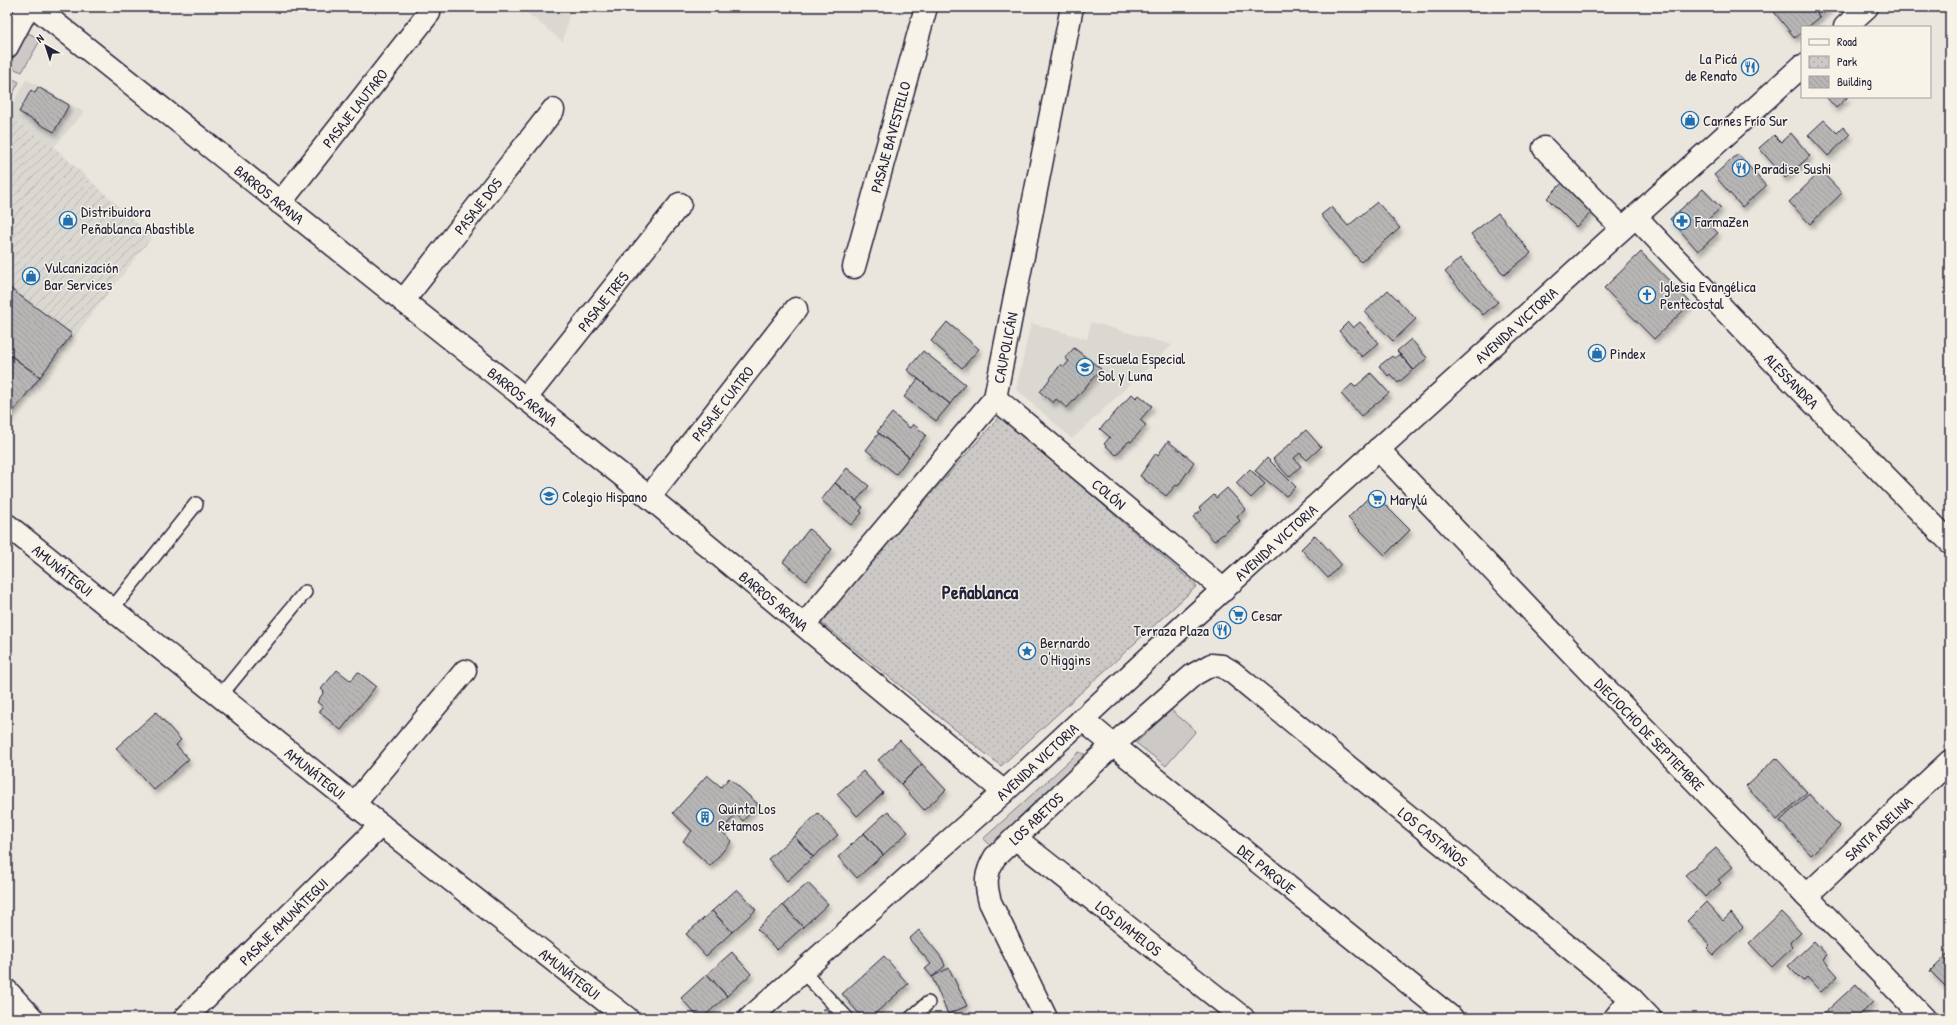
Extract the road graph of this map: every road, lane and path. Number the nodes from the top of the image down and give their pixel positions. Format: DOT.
graph roads {
  1 [pos="28,7"];
  2 [pos="35,7"];
  3 [pos="926,7"];
  4 [pos="1072,7"];
  5 [pos="1867,7"];
  6 [pos="429,13"];
  7 [pos="1846,26"];
  8 [pos="7,47"];
  9 [pos="1801,67"];
  10 [pos="553,110"];
  11 [pos="1544,148"];
  12 [pos="280,204"];
  13 [pos="680,204"];
  14 [pos="1629,222"];
  15 [pos="854,267"];
  16 [pos="402,301"];
  17 [pos="796,309"];
  18 [pos="995,398"];
  19 [pos="525,399"];
  20 [pos="1378,449"];
  21 [pos="649,497"];
  22 [pos="196,504"];
  23 [pos="7,525"];
  24 [pos="1950,542"];
  25 [pos="1224,590"];
  26 [pos="305,592"];
  27 [pos="112,609"];
  28 [pos="804,625"];
  29 [pos="1210,665"];
  30 [pos="466,670"];
  31 [pos="220,696"];
  32 [pos="1082,719"];
  33 [pos="1113,745"];
  34 [pos="1950,761"];
  35 [pos="1004,792"];
  36 [pos="354,804"];
  37 [pos="381,825"];
  38 [pos="1015,838"];
  39 [pos="1806,896"];
  40 [pos="802,971"];
  41 [pos="7,991"];
  42 [pos="1631,998"];
  43 [pos="928,1004"];
  44 [pos="32,1018"];
  45 [pos="185,1018"];
  46 [pos="627,1018"];
  47 [pos="750,1018"];
  48 [pos="847,1018"];
  49 [pos="911,1018"];
  50 [pos="1046,1018"];
  51 [pos="1242,1018"];
  52 [pos="1452,1018"];
  53 [pos="1615,1018"];
  54 [pos="1650,1018"];
  55 [pos="1924,1018"];
  1 -- 8 [label="street"];
  2 -- 12 [label="street, BARROS ARANA"];
  3 -- 15 [label="street, PASAJE BAVESTELLO"];
  4 -- 18 [label="street, CAUPOLICÁN"];
  5 -- 7 [label="street"];
  6 -- 12 [label="street, PASAJE LAUTARO"];
  9 -- 14 [label="street, AVENIDA VICTORIA"];
  10 -- 16 [label="street, PASAJE DOS"];
  11 -- 14 [label="street, ALESSANDRA"];
  12 -- 16 [label="street, BARROS ARANA"];
  13 -- 19 [label="street, PASAJE TRES"];
  14 -- 20 [label="street, AVENIDA VICTORIA"];
  14 -- 24 [label="street, ALESSANDRA"];
  16 -- 19 [label="street, BARROS ARANA"];
  17 -- 21 [label="street, PASAJE CUATRO"];
  18 -- 25 [label="street, COLÓN"];
  18 -- 28 [label="street, CAUPOLICÁN"];
  19 -- 21 [label="street, BARROS ARANA"];
  20 -- 25 [label="street, AVENIDA VICTORIA"];
  20 -- 39 [label="street, DIECIOCHO DE SEPTIEMBRE"];
  21 -- 28 [label="street, BARROS ARANA"];
  22 -- 27 [label="lane"];
  23 -- 27 [label="street, AMUNÁTEGUI"];
  25 -- 32 [label="street, AVENIDA VICTORIA"];
  26 -- 31 [label="lane"];
  27 -- 31 [label="street, AMUNÁTEGUI"];
  28 -- 35 [label="street, BARROS ARANA"];
  29 -- 33 [label="street, LOS ABETOS"];
  29 -- 42 [label="street, LOS CASTAÑOS"];
  30 -- 36 [label="street"];
  31 -- 36 [label="street, AMUNÁTEGUI"];
  32 -- 33 [label="street, DEL PARQUE"];
  32 -- 35 [label="street, AVENIDA VICTORIA"];
  33 -- 38 [label="street, LOS ABETOS"];
  33 -- 52 [label="street, DEL PARQUE"];
  34 -- 39 [label="street, SANTA ADELINA"];
  35 -- 40 [label="street, AVENIDA VICTORIA"];
  36 -- 37 [label="street, AMUNÁTEGUI"];
  37 -- 45 [label="street, PASAJE AMUNÁTEGUI"];
  37 -- 46 [label="street, AMUNÁTEGUI"];
  38 -- 50 [label="street, LOS ABETOS"];
  38 -- 51 [label="street, LOS DIAMELOS"];
  39 -- 55 [label="street, DIECIOCHO DE SEPTIEMBRE"];
  40 -- 47 [label="street, AVENIDA VICTORIA"];
  40 -- 48 [label="lane"];
  41 -- 44 [label="street"];
  42 -- 53 [label="street"];
  42 -- 54 [label="street, LOS CASTAÑOS"];
  43 -- 49 [label="lane"];
}
